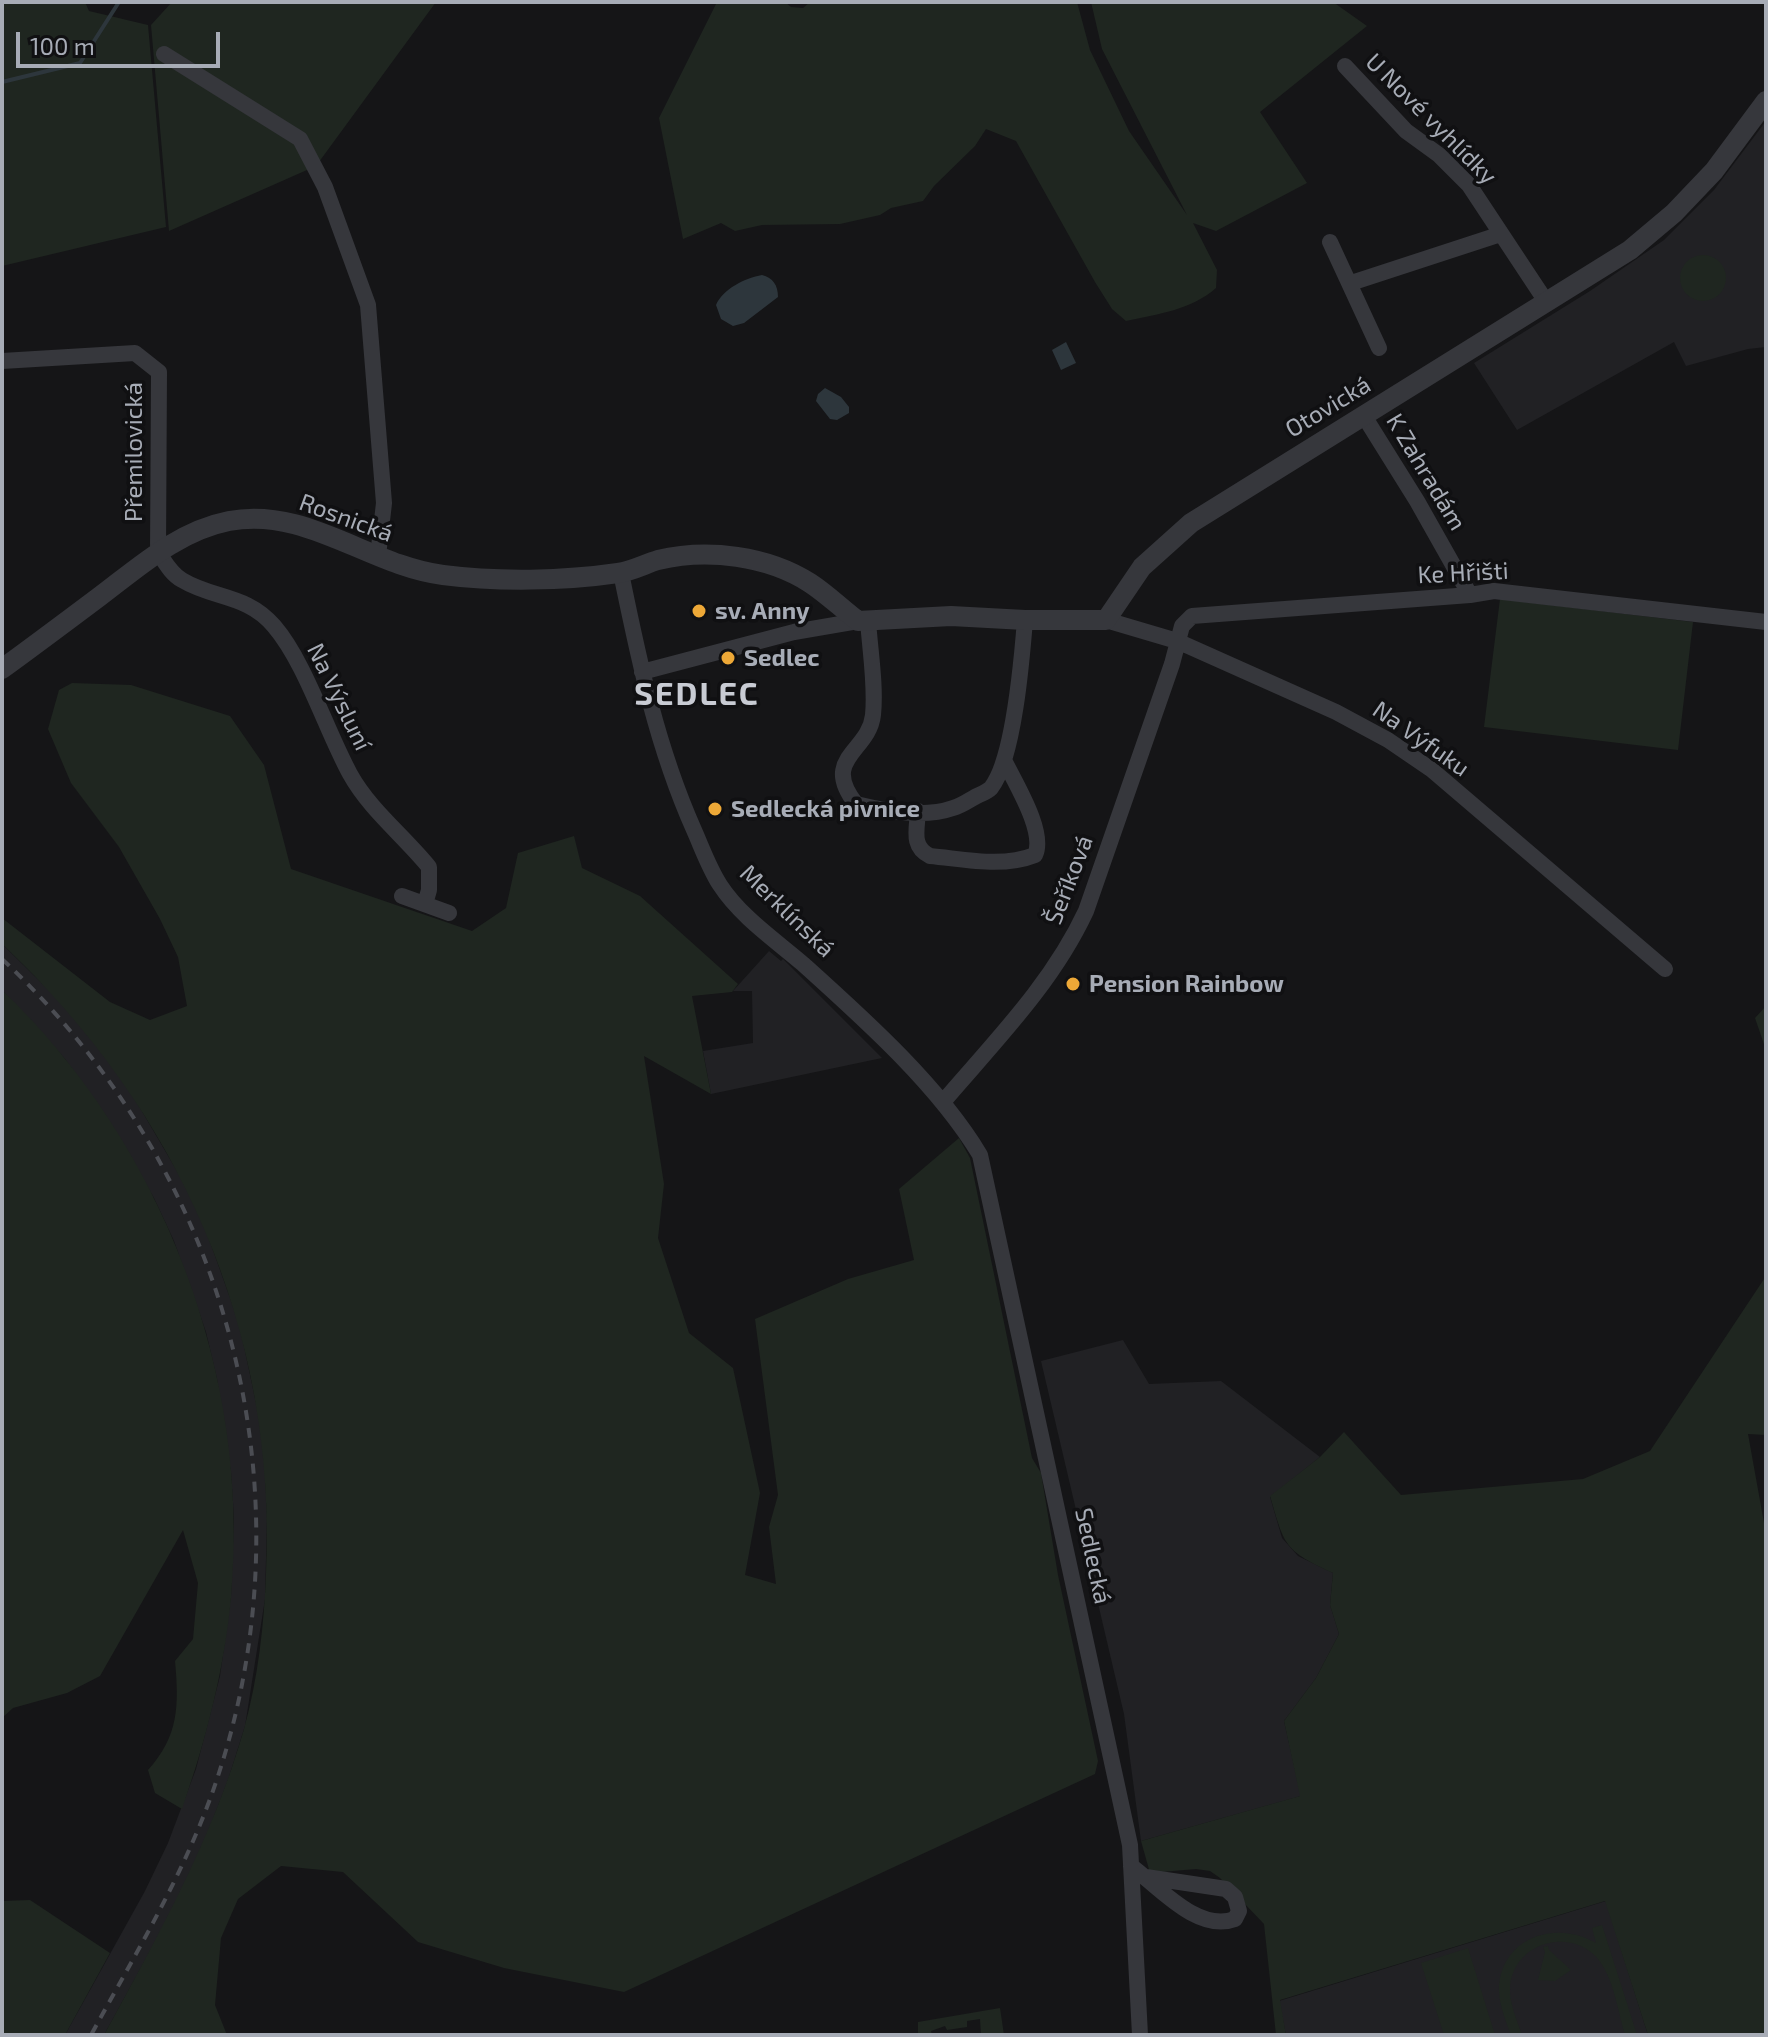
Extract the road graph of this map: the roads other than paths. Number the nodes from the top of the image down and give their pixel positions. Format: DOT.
graph roads {
  1 [pos="164,54"];
  2 [pos="1345,66"];
  3 [pos="1766,101"];
  4 [pos="1501,234"];
  5 [pos="1330,242"];
  6 [pos="1351,283"];
  7 [pos="1547,303"];
  8 [pos="1379,348"];
  9 [pos="2,361"];
  10 [pos="1364,416"];
  11 [pos="158,552"];
  12 [pos="378,556"];
  13 [pos="621,573"];
  14 [pos="1470,595"];
  15 [pos="1025,620"];
  16 [pos="1106,620"];
  17 [pos="863,621"];
  18 [pos="1766,622"];
  19 [pos="1177,641"];
  20 [pos="2,669"];
  21 [pos="642,672"];
  22 [pos="1004,760"];
  23 [pos="918,811"];
  24 [pos="402,896"];
  25 [pos="425,904"];
  26 [pos="449,913"];
  27 [pos="1665,969"];
  28 [pos="943,1102"];
  29 [pos="1131,1866"];
  30 [pos="1146,1877"];
  31 [pos="1140,2035"];
  1 -- 12 [label="street"];
  2 -- 4 [label="street, U Nové vyhlídky"];
  3 -- 7 [label="street, Otovická"];
  4 -- 6 [label="street"];
  4 -- 7 [label="street, U Nové vyhlídky"];
  5 -- 6 [label="street"];
  6 -- 8 [label="street"];
  7 -- 10 [label="street, Otovická"];
  9 -- 11 [label="street, Přemilovická"];
  10 -- 14 [label="street, K Zahradám"];
  10 -- 16 [label="street, Otovická"];
  11 -- 12 [label="street, Rosnická"];
  11 -- 20 [label="street, Rosnická"];
  11 -- 25 [label="street, Na Výsluní"];
  12 -- 13 [label="street, Rosnická"];
  13 -- 17 [label="street"];
  13 -- 21 [label="street, Merklínská"];
  14 -- 18 [label="street, Ke Hřišti"];
  14 -- 19 [label="street, Ke Hřišti"];
  15 -- 16 [label="street"];
  15 -- 17 [label="street"];
  15 -- 22 [label="street"];
  16 -- 19 [label="street, Na Výfuku"];
  17 -- 21 [label="street"];
  17 -- 23 [label="street"];
  19 -- 27 [label="street, Na Výfuku"];
  19 -- 28 [label="street, Šeříková"];
  21 -- 28 [label="street, Merklínská"];
  22 -- 23 [label="street"];
  22 -- 23 [label="street"];
  24 -- 25 [label="street"];
  25 -- 26 [label="street"];
  28 -- 29 [label="street, Sedlecká"];
  29 -- 30 [label="street"];
  29 -- 31 [label="street, Sedlecká"];
  30 -- 30 [label="street"];
}
